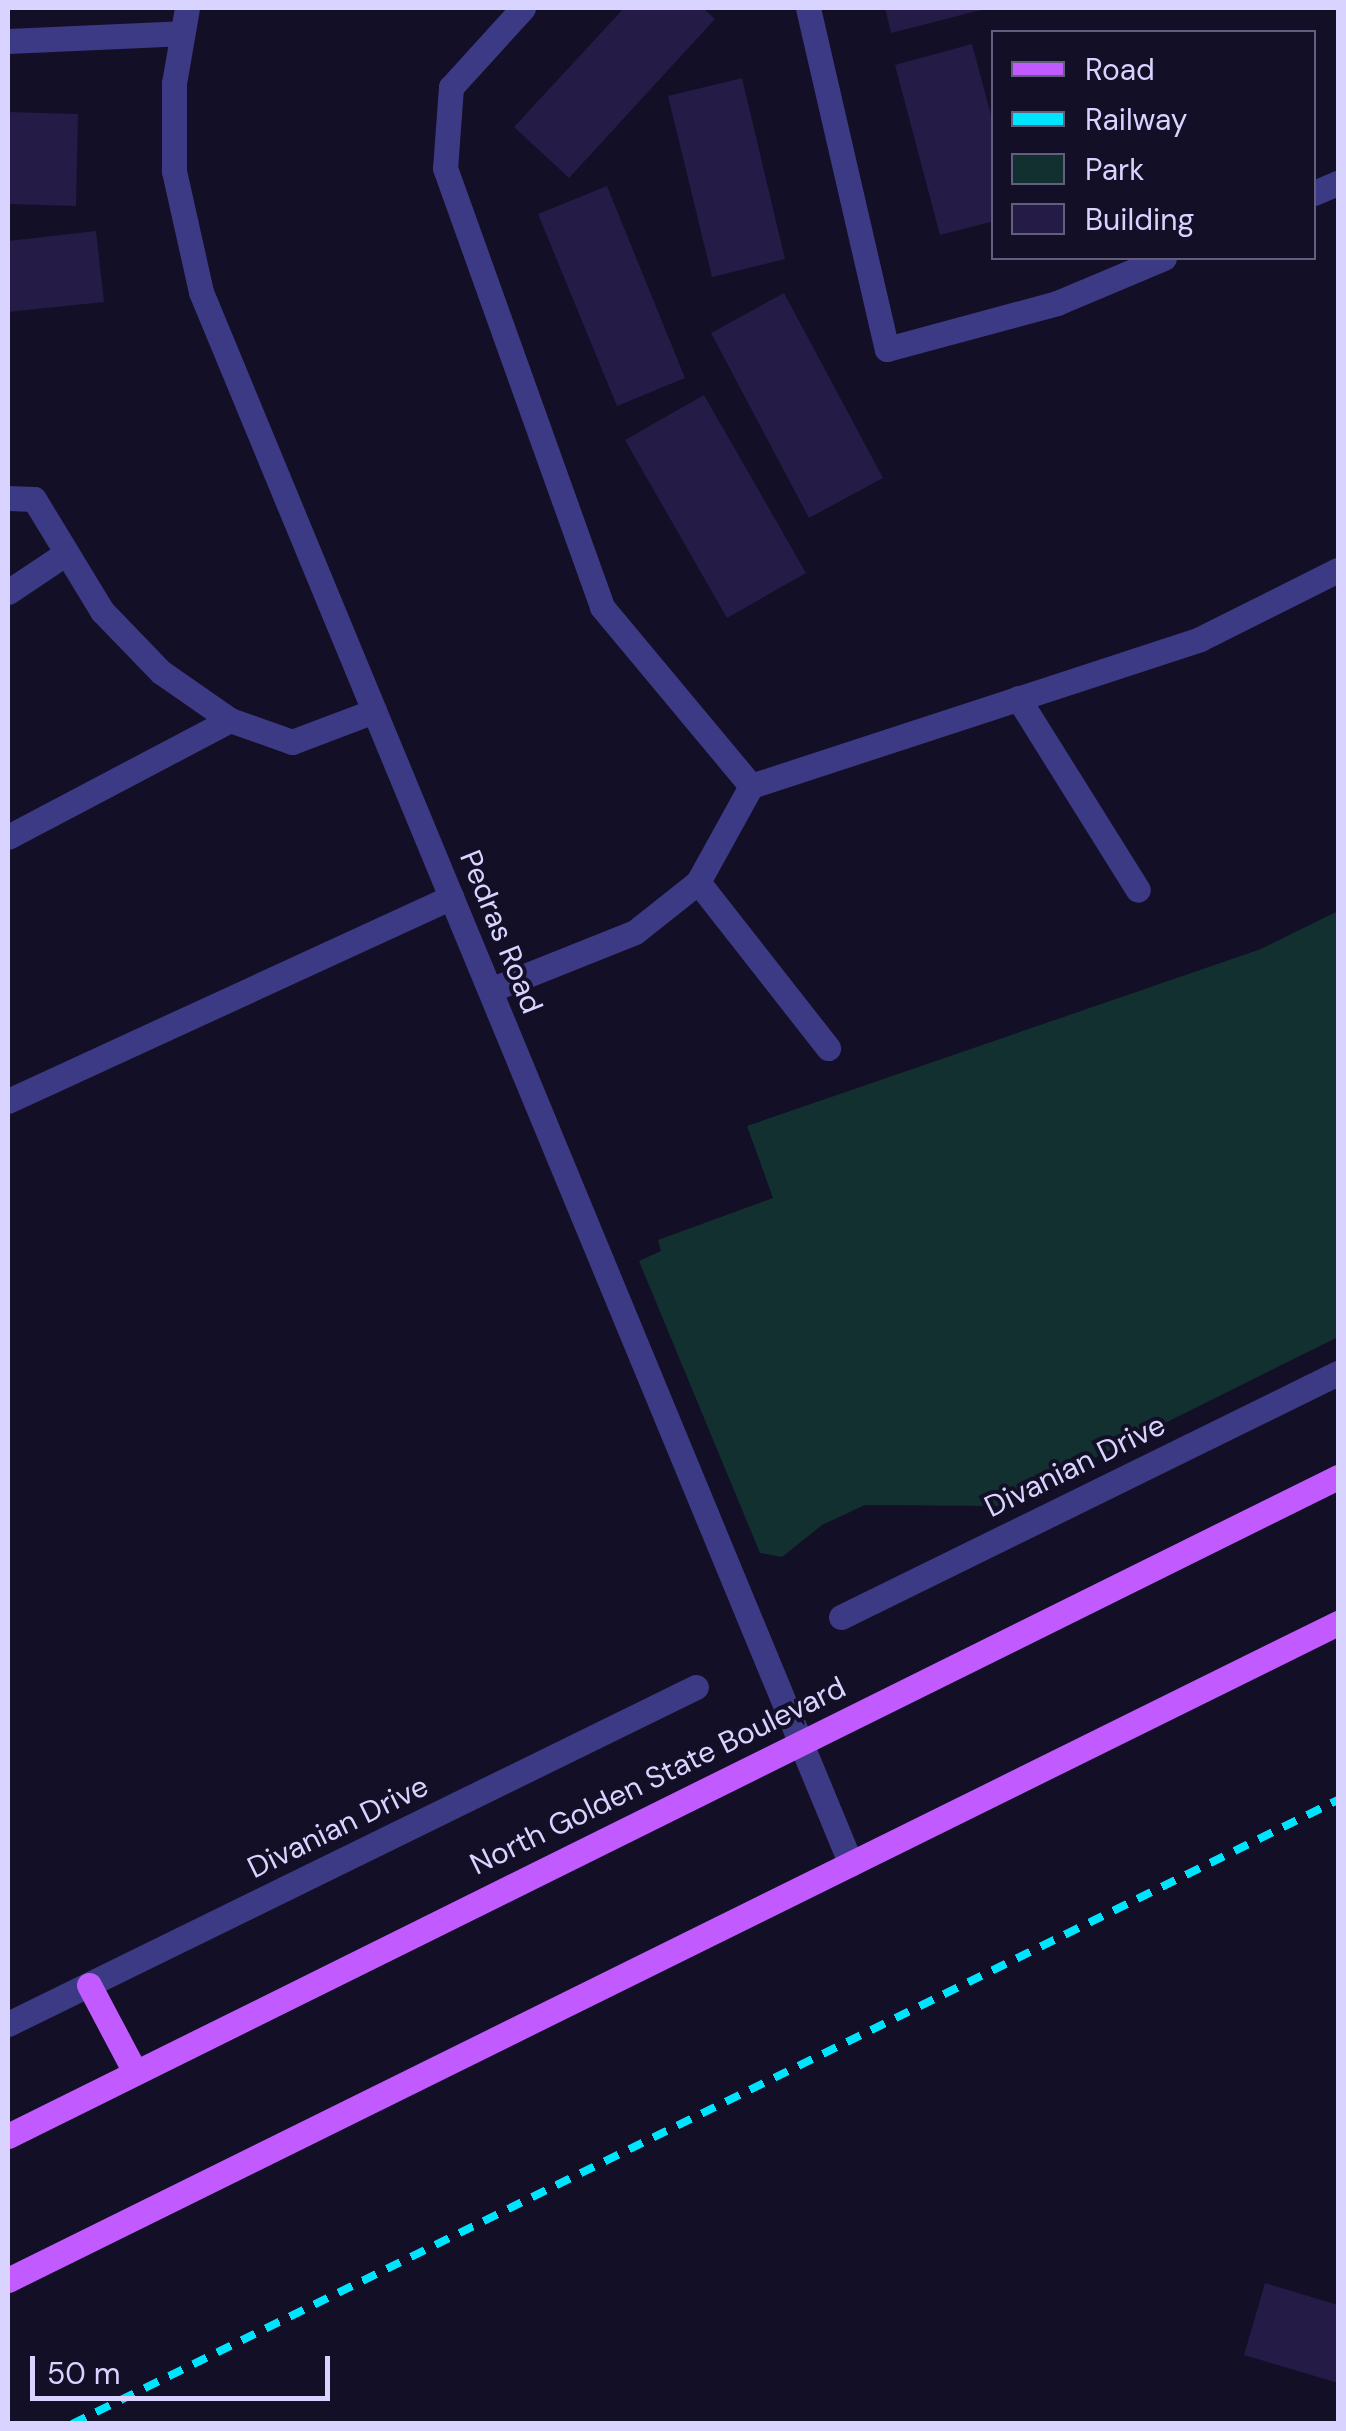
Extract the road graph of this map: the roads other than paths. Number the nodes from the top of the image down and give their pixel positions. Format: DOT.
graph roads {
  1 [pos="187,8"];
  2 [pos="523,8"];
  3 [pos="808,8"];
  4 [pos="181,34"];
  5 [pos="8,41"];
  6 [pos="1159,260"];
  7 [pos="8,498"];
  8 [pos="64,554"];
  9 [pos="1338,570"];
  10 [pos="8,592"];
  11 [pos="1018,698"];
  12 [pos="374,711"];
  13 [pos="230,720"];
  14 [pos="750,786"];
  15 [pos="8,837"];
  16 [pos="698,882"];
  17 [pos="1138,890"];
  18 [pos="452,897"];
  19 [pos="490,990"];
  20 [pos="828,1048"];
  21 [pos="8,1101"];
  22 [pos="1338,1373"];
  23 [pos="1338,1477"];
  24 [pos="841,1616"];
  25 [pos="1338,1623"];
  26 [pos="696,1687"];
  27 [pos="800,1741"];
  28 [pos="852,1864"];
  29 [pos="88,1985"];
  30 [pos="8,2024"];
  31 [pos="135,2072"];
  32 [pos="8,2136"];
  33 [pos="8,2280"];
  1 -- 4 [label="street, Pedras Road"];
  2 -- 14 [label="street"];
  3 -- 6 [label="street"];
  4 -- 5 [label="street"];
  4 -- 12 [label="street, Pedras Road"];
  7 -- 8 [label="street"];
  8 -- 10 [label="street"];
  8 -- 13 [label="street"];
  9 -- 11 [label="street"];
  11 -- 14 [label="street"];
  11 -- 17 [label="street"];
  12 -- 13 [label="street"];
  12 -- 18 [label="street, Pedras Road"];
  13 -- 15 [label="street"];
  14 -- 16 [label="street"];
  16 -- 19 [label="street"];
  16 -- 20 [label="street"];
  18 -- 19 [label="street, Pedras Road"];
  18 -- 21 [label="street"];
  19 -- 27 [label="street, Pedras Road"];
  22 -- 24 [label="street, Divanian Drive"];
  23 -- 27 [label="main road, North Golden State Boulevard"];
  25 -- 28 [label="main road"];
  26 -- 29 [label="street, Divanian Drive"];
  27 -- 28 [label="street, Pedras Road"];
  27 -- 31 [label="main road, North Golden State Boulevard"];
  28 -- 33 [label="main road"];
  29 -- 30 [label="street, Divanian Drive"];
  29 -- 31 [label="main road"];
  31 -- 32 [label="main road, North Golden State Boulevard"];
}
